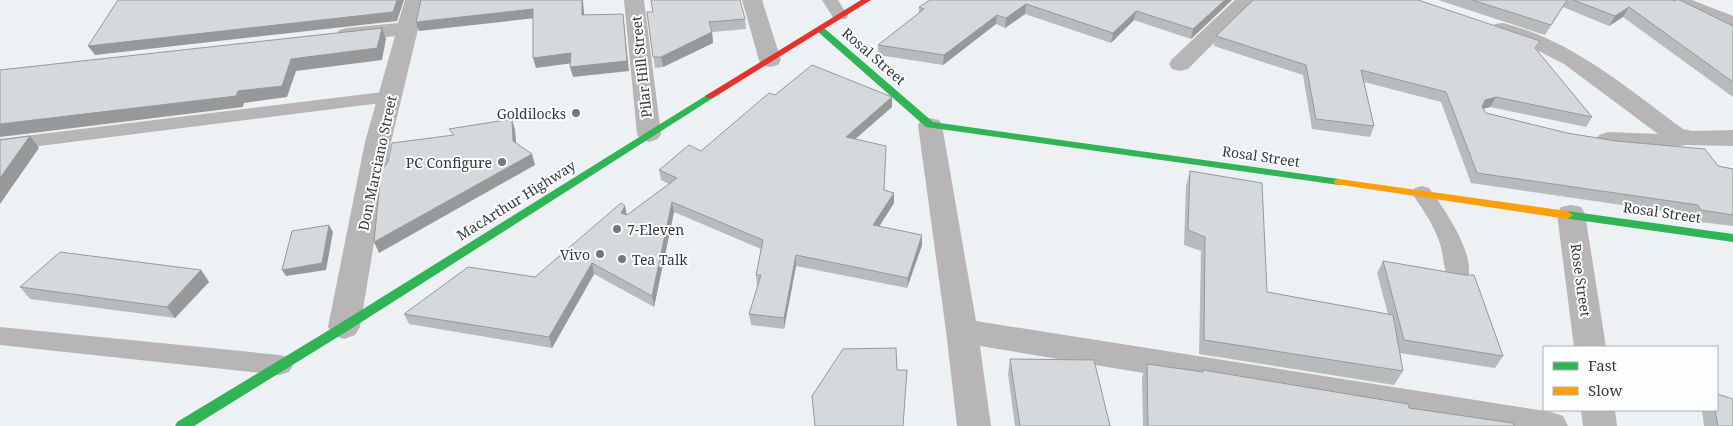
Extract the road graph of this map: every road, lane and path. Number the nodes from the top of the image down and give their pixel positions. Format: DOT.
graph roads {
  1 [pos="415,0"];
  2 [pos="634,0"];
  3 [pos="752,0"];
  4 [pos="830,0"];
  5 [pos="867,0"];
  6 [pos="1247,0"];
  7 [pos="1674,0"];
  8 [pos="840,16"];
  9 [pos="1485,24"];
  10 [pos="1733,24"];
  11 [pos="408,28"];
  12 [pos="820,29"];
  13 [pos="330,37"];
  14 [pos="770,60"];
  15 [pos="1180,64"];
  16 [pos="391,97"];
  17 [pos="930,125"];
  18 [pos="649,134"];
  19 [pos="1586,138"];
  20 [pos="1684,138"];
  21 [pos="1733,138"];
  22 [pos="0,145"];
  23 [pos="1422,193"];
  24 [pos="1571,214"];
  25 [pos="1733,238"];
  26 [pos="1458,277"];
  27 [pos="344,328"];
  28 [pos="962,330"];
  29 [pos="0,336"];
  30 [pos="1590,346"];
  31 [pos="280,365"];
  32 [pos="1598,411"];
  33 [pos="182,426"];
  34 [pos="974,426"];
  35 [pos="1551,426"];
  36 [pos="1600,426"];
  1 -- 11 [label="street, Don Marciano Street"];
  2 -- 18 [label="street, Pilar Hill Street"];
  3 -- 14 [label="street"];
  4 -- 8 [label="lane"];
  5 -- 8 [label="main road, MacArthur Highway"];
  6 -- 15 [label="street"];
  7 -- 10 [label="street"];
  8 -- 12 [label="main road, MacArthur Highway"];
  9 -- 20 [label="street"];
  11 -- 13 [label="street"];
  11 -- 16 [label="street, Don Marciano Street"];
  12 -- 14 [label="main road, MacArthur Highway"];
  12 -- 17 [label="main road, Rosal Street"];
  14 -- 18 [label="main road, MacArthur Highway"];
  16 -- 22 [label="lane"];
  16 -- 27 [label="street, Don Marciano Street"];
  17 -- 23 [label="main road, Rosal Street"];
  17 -- 28 [label="street"];
  18 -- 27 [label="main road, MacArthur Highway"];
  19 -- 20 [label="street"];
  20 -- 21 [label="street"];
  23 -- 24 [label="main road, Rosal Street"];
  23 -- 26 [label="lane"];
  24 -- 25 [label="main road, Rosal Street"];
  24 -- 30 [label="street, Rose Street"];
  27 -- 31 [label="main road, MacArthur Highway"];
  28 -- 34 [label="street"];
  28 -- 35 [label="street"];
  29 -- 31 [label="lane"];
  31 -- 33 [label="main road, MacArthur Highway"];
  32 -- 36 [label="street"];
}
